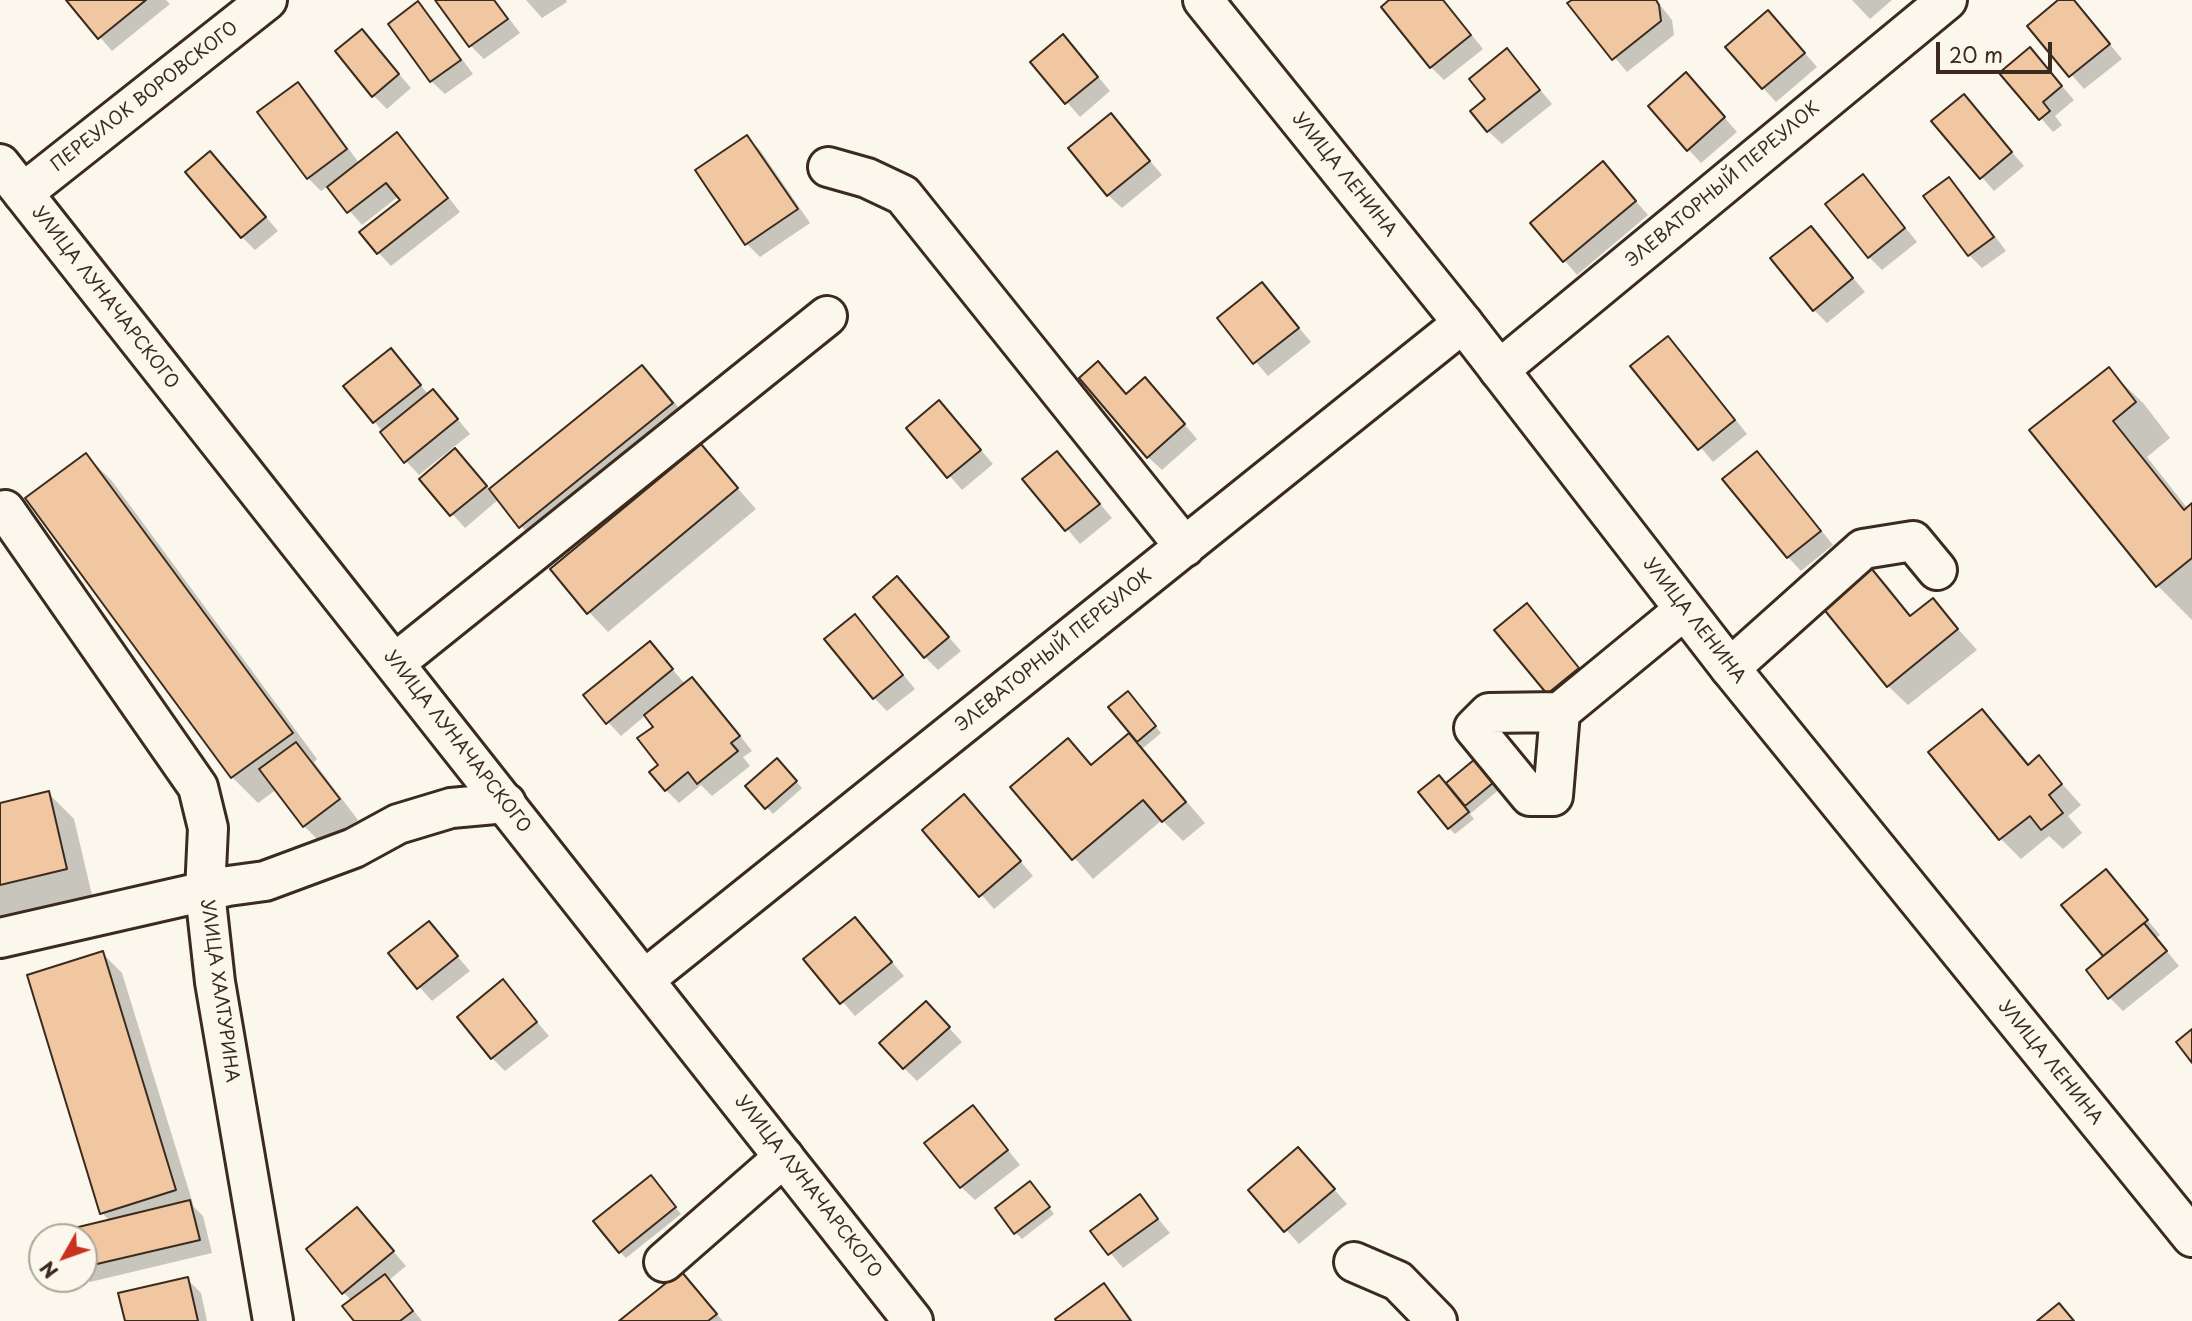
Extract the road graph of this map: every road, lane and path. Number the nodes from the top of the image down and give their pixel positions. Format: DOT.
graph roads {
  1 [pos="267,0"];
  2 [pos="1203,0"];
  3 [pos="1947,0"];
  4 [pos="828,167"];
  5 [pos="11,179"];
  6 [pos="827,316"];
  7 [pos="1463,323"];
  8 [pos="1499,370"];
  9 [pos="5,510"];
  10 [pos="1185,547"];
  11 [pos="1937,570"];
  12 [pos="1684,610"];
  13 [pos="395,663"];
  14 [pos="1730,668"];
  15 [pos="1560,712"];
  16 [pos="506,803"];
  17 [pos="205,892"];
  18 [pos="0,938"];
  19 [pos="645,979"];
  20 [pos="784,1157"];
  21 [pos="2192,1237"];
  22 [pos="664,1262"];
  23 [pos="1354,1262"];
  24 [pos="273,1321"];
  25 [pos="913,1321"];
  26 [pos="1437,1321"];
  1 -- 5 [label="main road, ПЕРЕУЛОК ВОРОВСКОГО"];
  2 -- 7 [label="main road, УЛИЦА ЛЕНИНА"];
  3 -- 8 [label="main road, ЭЛЕВАТОРНЫЙ ПЕРЕУЛОК"];
  4 -- 10 [label="main road"];
  5 -- 13 [label="main road, УЛИЦА ЛУНАЧАРСКОГО"];
  6 -- 13 [label="main road"];
  7 -- 8 [label="main road, УЛИЦА ЛЕНИНА"];
  7 -- 10 [label="main road, ЭЛЕВАТОРНЫЙ ПЕРЕУЛОК"];
  8 -- 12 [label="main road, УЛИЦА ЛЕНИНА"];
  9 -- 17 [label="main road, УЛИЦА ХАЛТУРИНА"];
  10 -- 19 [label="main road, ЭЛЕВАТОРНЫЙ ПЕРЕУЛОК"];
  11 -- 14 [label="main road"];
  12 -- 14 [label="main road, УЛИЦА ЛЕНИНА"];
  12 -- 15 [label="main road"];
  13 -- 16 [label="main road, УЛИЦА ЛУНАЧАРСКОГО"];
  14 -- 21 [label="main road, УЛИЦА ЛЕНИНА"];
  16 -- 17 [label="main road"];
  16 -- 19 [label="main road, УЛИЦА ЛУНАЧАРСКОГО"];
  17 -- 18 [label="main road"];
  17 -- 24 [label="main road, УЛИЦА ХАЛТУРИНА"];
  19 -- 20 [label="main road, УЛИЦА ЛУНАЧАРСКОГО"];
  20 -- 22 [label="main road"];
  20 -- 25 [label="main road, УЛИЦА ЛУНАЧАРСКОГО"];
  23 -- 26 [label="main road"];
}
